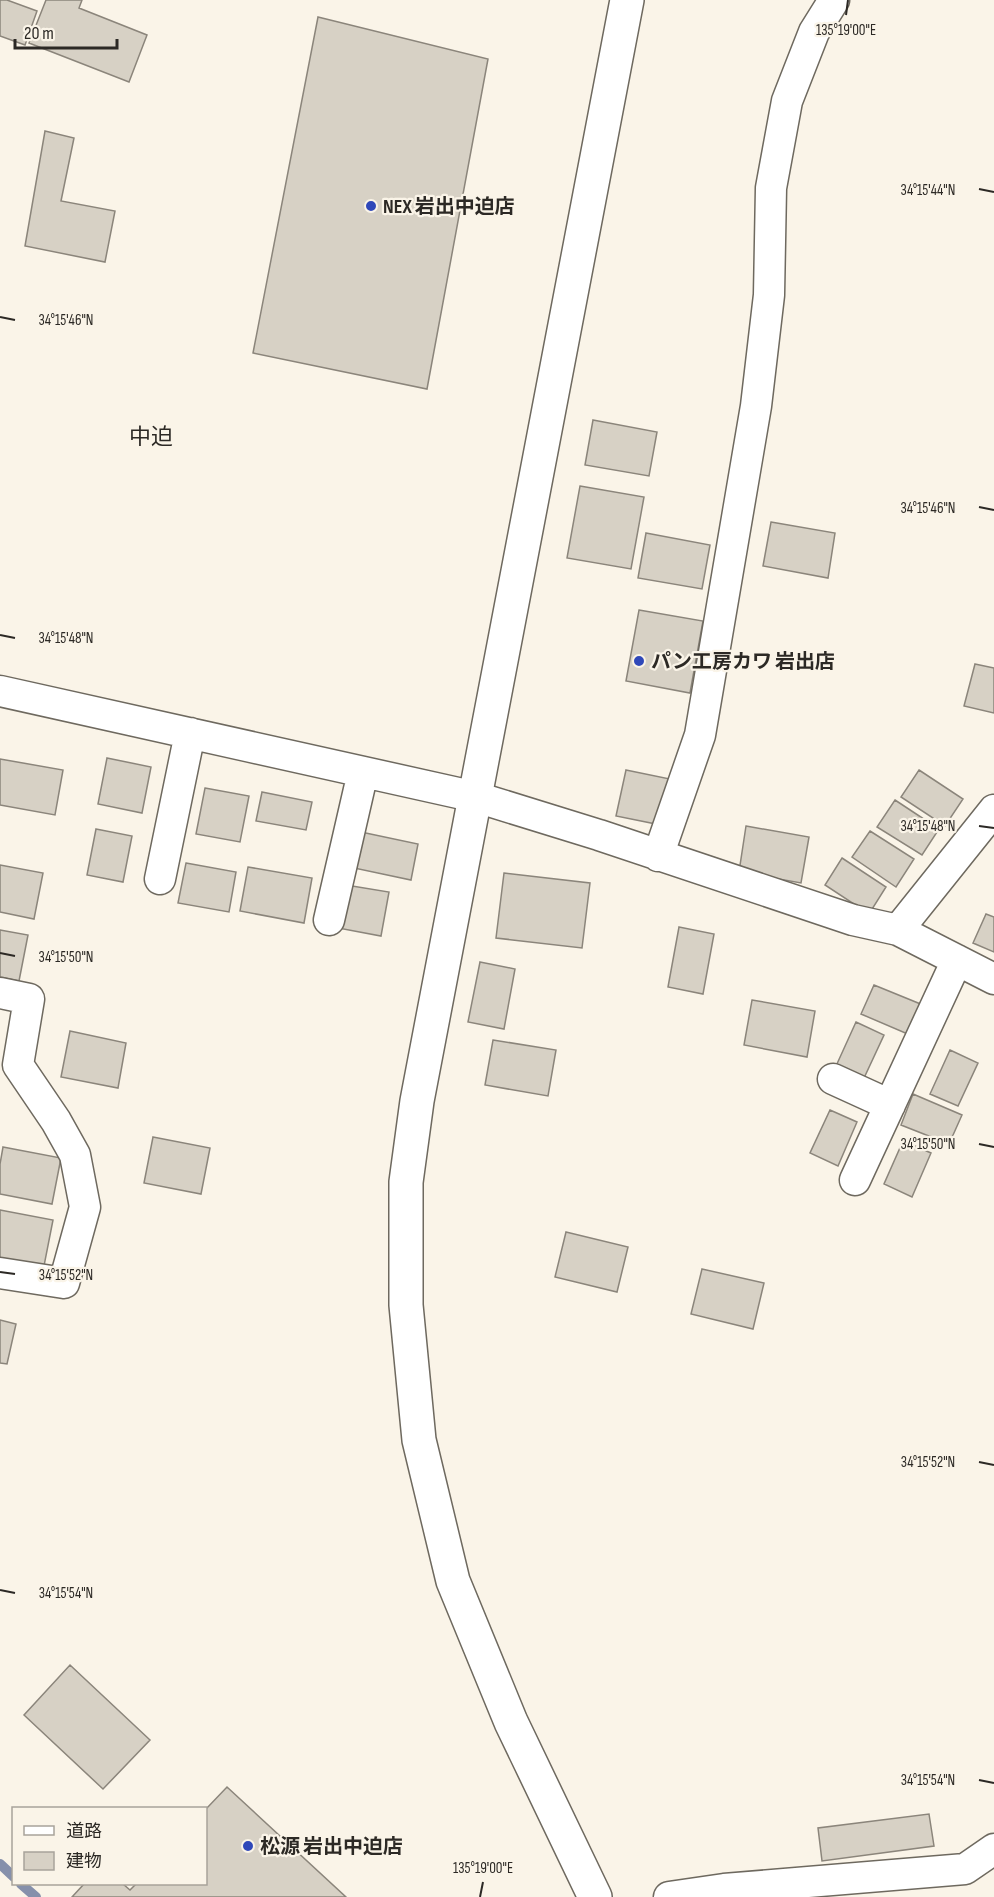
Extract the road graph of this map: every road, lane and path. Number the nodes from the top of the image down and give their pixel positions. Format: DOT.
graph roads {
  1 [pos="627,0"];
  2 [pos="834,0"];
  3 [pos="0,692"];
  4 [pos="190,733"];
  5 [pos="363,771"];
  6 [pos="476,797"];
  7 [pos="994,810"];
  8 [pos="658,856"];
  9 [pos="160,879"];
  10 [pos="329,920"];
  11 [pos="898,930"];
  12 [pos="957,960"];
  13 [pos="994,979"];
  14 [pos="0,993"];
  15 [pos="833,1079"];
  16 [pos="890,1105"];
  17 [pos="855,1180"];
  18 [pos="0,1273"];
  19 [pos="994,1849"];
  20 [pos="595,1897"];
  21 [pos="669,1897"];
  1 -- 6 [label="street"];
  2 -- 8 [label="street"];
  3 -- 4 [label="street"];
  4 -- 5 [label="street"];
  4 -- 9 [label="street"];
  5 -- 6 [label="street"];
  5 -- 10 [label="street"];
  6 -- 8 [label="street"];
  6 -- 20 [label="street"];
  7 -- 11 [label="street"];
  8 -- 11 [label="street"];
  11 -- 12 [label="street"];
  12 -- 13 [label="street"];
  12 -- 16 [label="street"];
  14 -- 18 [label="street"];
  15 -- 16 [label="street"];
  16 -- 17 [label="street"];
  19 -- 21 [label="street"];
}
